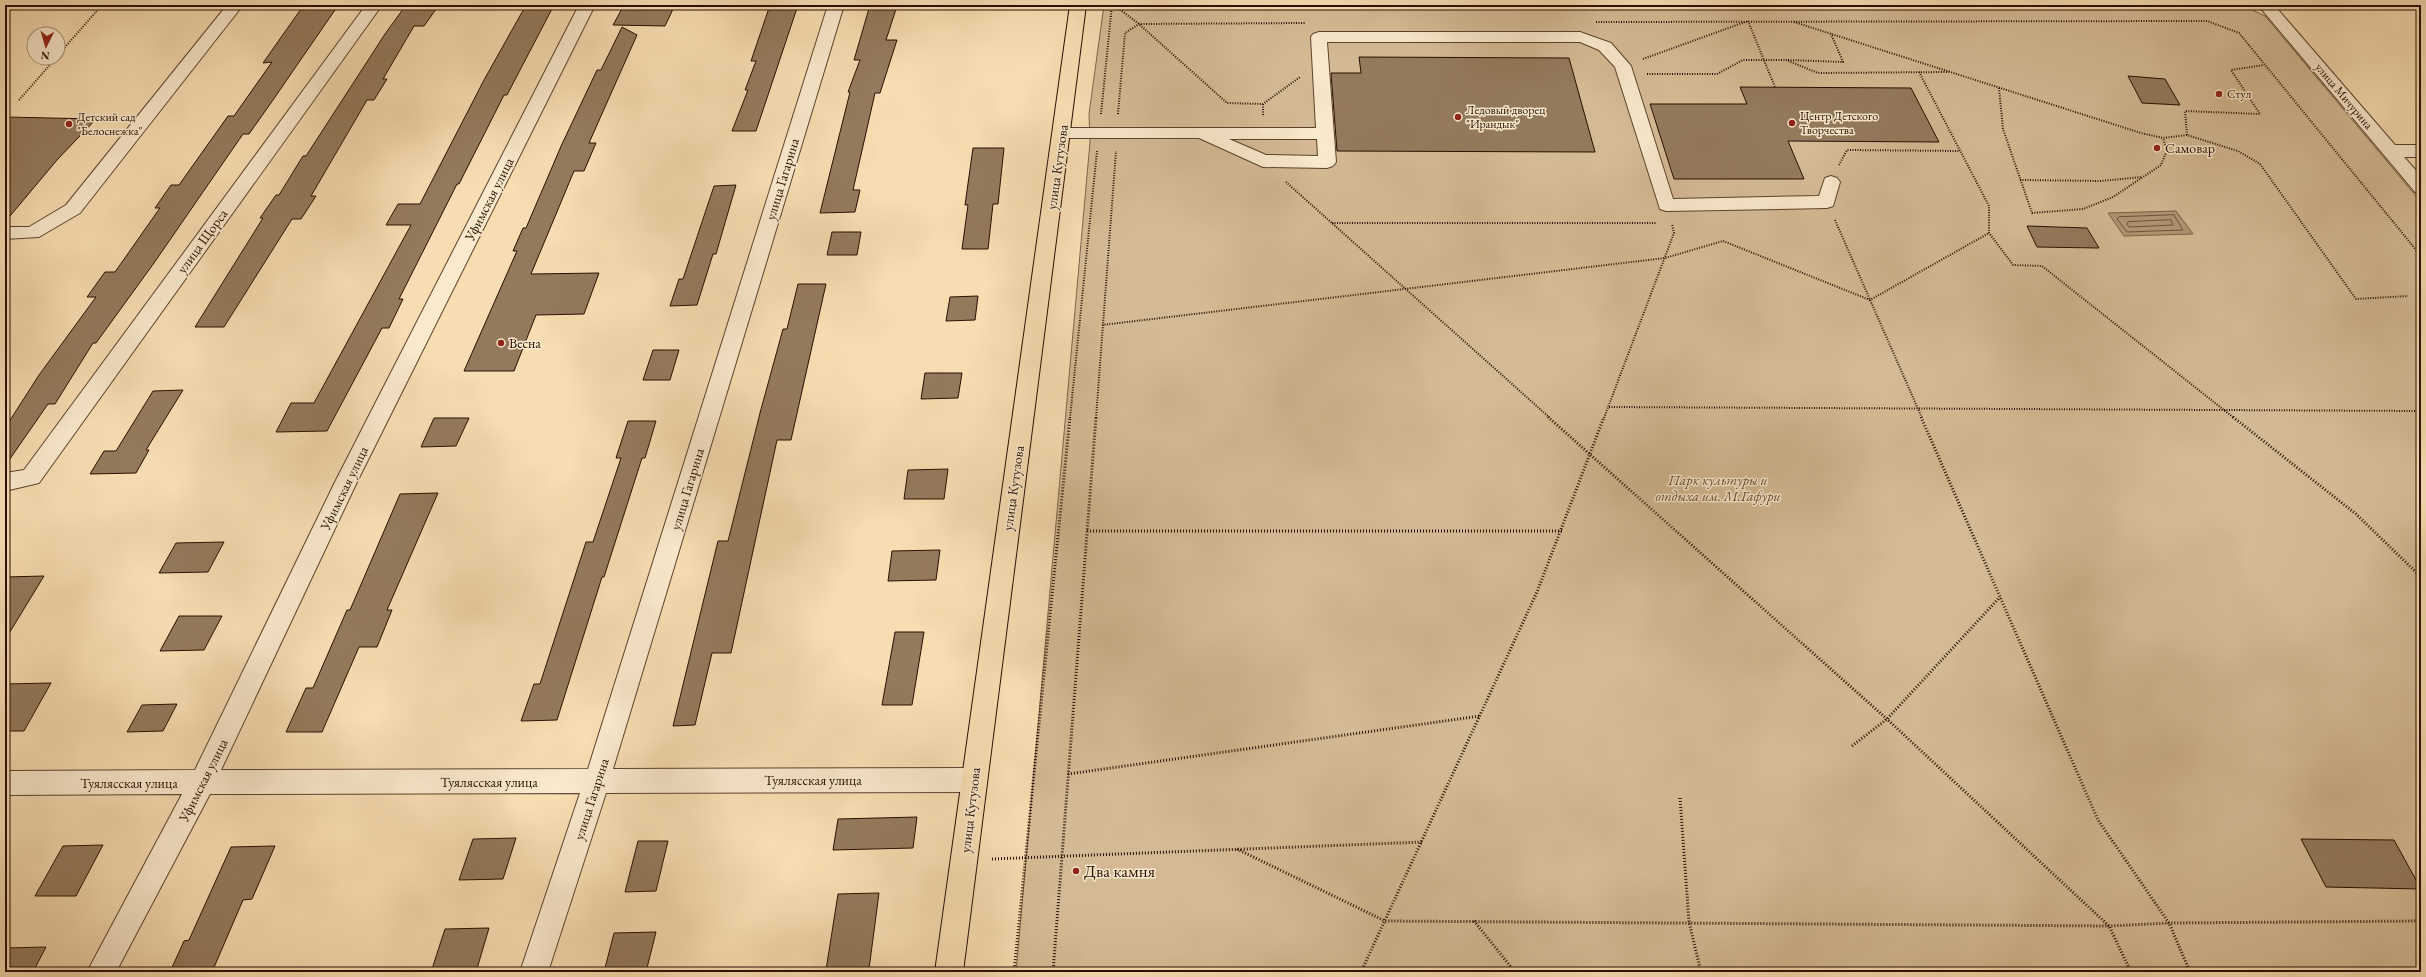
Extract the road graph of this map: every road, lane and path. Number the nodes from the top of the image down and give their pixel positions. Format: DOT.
graph roads {
  1 [pos="102,5"];
  2 [pos="235,5"];
  3 [pos="374,5"];
  4 [pos="587,5"];
  5 [pos="836,5"];
  6 [pos="1078,5"];
  7 [pos="1113,5"];
  8 [pos="2266,5"];
  9 [pos="1748,21"];
  10 [pos="1791,21"];
  11 [pos="1588,22"];
  12 [pos="1306,23"];
  13 [pos="1140,24"];
  14 [pos="1831,34"];
  15 [pos="66,46"];
  16 [pos="1764,60"];
  17 [pos="1786,60"];
  18 [pos="1320,63"];
  19 [pos="2264,65"];
  20 [pos="49,66"];
  21 [pos="1624,70"];
  22 [pos="1919,72"];
  23 [pos="1951,72"];
  24 [pos="1776,87"];
  25 [pos="1999,88"];
  26 [pos="19,100"];
  27 [pos="1262,104"];
  28 [pos="1062,133"];
  29 [pos="1099,133"];
  30 [pos="1117,133"];
  31 [pos="1202,133"];
  32 [pos="1263,134"];
  33 [pos="1324,134"];
  34 [pos="2187,135"];
  35 [pos="2163,138"];
  36 [pos="1960,151"];
  37 [pos="2390,151"];
  38 [pos="2421,151"];
  39 [pos="1263,161"];
  40 [pos="2142,177"];
  41 [pos="2020,180"];
  42 [pos="1831,182"];
  43 [pos="2421,188"];
  44 [pos="1827,202"];
  45 [pos="1666,205"];
  46 [pos="1332,223"];
  47 [pos="1663,223"];
  48 [pos="5,233"];
  49 [pos="1989,233"];
  50 [pos="2421,256"];
  51 [pos="1665,258"];
  52 [pos="1406,289"];
  53 [pos="2408,296"];
  54 [pos="1870,300"];
  55 [pos="1102,325"];
  56 [pos="1609,407"];
  57 [pos="1917,408"];
  58 [pos="2223,410"];
  59 [pos="2421,411"];
  60 [pos="1591,454"];
  61 [pos="5,482"];
  62 [pos="1562,530"];
  63 [pos="1087,531"];
  64 [pos="2421,577"];
  65 [pos="2000,597"];
  66 [pos="1480,716"];
  67 [pos="1887,719"];
  68 [pos="1852,746"];
  69 [pos="1068,774"];
  70 [pos="973,780"];
  71 [pos="597,781"];
  72 [pos="5,783"];
  73 [pos="202,783"];
  74 [pos="1680,798"];
  75 [pos="1423,842"];
  76 [pos="1237,849"];
  77 [pos="1062,856"];
  78 [pos="1026,858"];
  79 [pos="964,860"];
  80 [pos="1385,921"];
  81 [pos="1474,921"];
  82 [pos="2421,921"];
  83 [pos="1689,922"];
  84 [pos="2169,923"];
  85 [pos="2109,926"];
  86 [pos="101,972"];
  87 [pos="534,972"];
  88 [pos="949,972"];
  89 [pos="1014,972"];
  90 [pos="1053,972"];
  91 [pos="1361,972"];
  92 [pos="1515,972"];
  93 [pos="1701,972"];
  94 [pos="2131,972"];
  95 [pos="2190,972"];
  1 -- 15 [label="path"];
  2 -- 48 [label="street"];
  3 -- 61 [label="street, улица Щорса"];
  4 -- 73 [label="street, Уфимская улица"];
  5 -- 71 [label="street, улица Гагарина"];
  6 -- 28 [label="main road, улица Кутузова"];
  7 -- 13 [label="path"];
  7 -- 29 [label="path"];
  8 -- 37 [label="street, улица Мичурина"];
  9 -- 10 [label="path"];
  9 -- 11 [label="path"];
  9 -- 16 [label="path"];
  9 -- 21 [label="path"];
  10 -- 14 [label="path"];
  10 -- 19 [label="path"];
  12 -- 13 [label="path"];
  13 -- 27 [label="path"];
  13 -- 30 [label="path"];
  14 -- 17 [label="path"];
  14 -- 23 [label="path"];
  16 -- 17 [label="path"];
  16 -- 21 [label="path"];
  16 -- 24 [label="path"];
  17 -- 22 [label="path"];
  18 -- 21 [label="street"];
  18 -- 27 [label="path"];
  18 -- 33 [label="street"];
  19 -- 34 [label="path"];
  19 -- 50 [label="path"];
  20 -- 26 [label="path"];
  21 -- 45 [label="street"];
  22 -- 23 [label="path"];
  22 -- 36 [label="path"];
  23 -- 25 [label="path"];
  25 -- 35 [label="path"];
  25 -- 41 [label="path"];
  27 -- 32 [label="path"];
  28 -- 29 [label="street"];
  28 -- 70 [label="main road, улица Кутузова"];
  29 -- 30 [label="street"];
  29 -- 78 [label="path"];
  30 -- 31 [label="street"];
  30 -- 55 [label="path"];
  31 -- 32 [label="street"];
  31 -- 39 [label="street"];
  32 -- 33 [label="street"];
  33 -- 39 [label="street"];
  34 -- 35 [label="path"];
  34 -- 53 [label="path"];
  35 -- 40 [label="path"];
  36 -- 42 [label="path"];
  36 -- 49 [label="path"];
  37 -- 38 [label="street"];
  37 -- 43 [label="street, улица Мичурина"];
  39 -- 46 [label="path"];
  40 -- 41 [label="path"];
  40 -- 41 [label="path"];
  42 -- 44 [label="street"];
  44 -- 45 [label="street"];
  44 -- 54 [label="path"];
  45 -- 51 [label="path"];
  46 -- 47 [label="path"];
  46 -- 52 [label="path"];
  49 -- 54 [label="path"];
  49 -- 58 [label="path"];
  51 -- 52 [label="path"];
  51 -- 54 [label="path"];
  51 -- 56 [label="path"];
  52 -- 55 [label="path"];
  52 -- 60 [label="path"];
  54 -- 57 [label="path"];
  55 -- 63 [label="path"];
  56 -- 57 [label="path"];
  56 -- 60 [label="path"];
  57 -- 58 [label="path"];
  57 -- 65 [label="path"];
  58 -- 59 [label="path"];
  58 -- 64 [label="path"];
  60 -- 62 [label="path"];
  60 -- 67 [label="path"];
  62 -- 63 [label="path"];
  62 -- 66 [label="path"];
  63 -- 69 [label="path"];
  65 -- 67 [label="path"];
  65 -- 84 [label="path"];
  66 -- 69 [label="path"];
  66 -- 75 [label="path"];
  67 -- 68 [label="path"];
  67 -- 85 [label="path"];
  69 -- 77 [label="path"];
  70 -- 71 [label="street, Туялясская улица"];
  70 -- 79 [label="main road, улица Кутузова"];
  71 -- 73 [label="street, Туялясская улица"];
  71 -- 87 [label="street, улица Гагарина"];
  72 -- 73 [label="street, Туялясская улица"];
  73 -- 86 [label="street, Уфимская улица"];
  74 -- 83 [label="path"];
  75 -- 76 [label="path"];
  75 -- 80 [label="path"];
  76 -- 77 [label="path"];
  76 -- 80 [label="path"];
  77 -- 78 [label="path"];
  77 -- 90 [label="path"];
  78 -- 79 [label="path"];
  78 -- 89 [label="path"];
  79 -- 88 [label="main road, улица Кутузова"];
  80 -- 81 [label="path"];
  80 -- 91 [label="path"];
  81 -- 83 [label="path"];
  81 -- 92 [label="path"];
  82 -- 84 [label="path"];
  83 -- 85 [label="path"];
  83 -- 93 [label="path"];
  84 -- 85 [label="path"];
  84 -- 95 [label="path"];
  85 -- 94 [label="path"];
}
